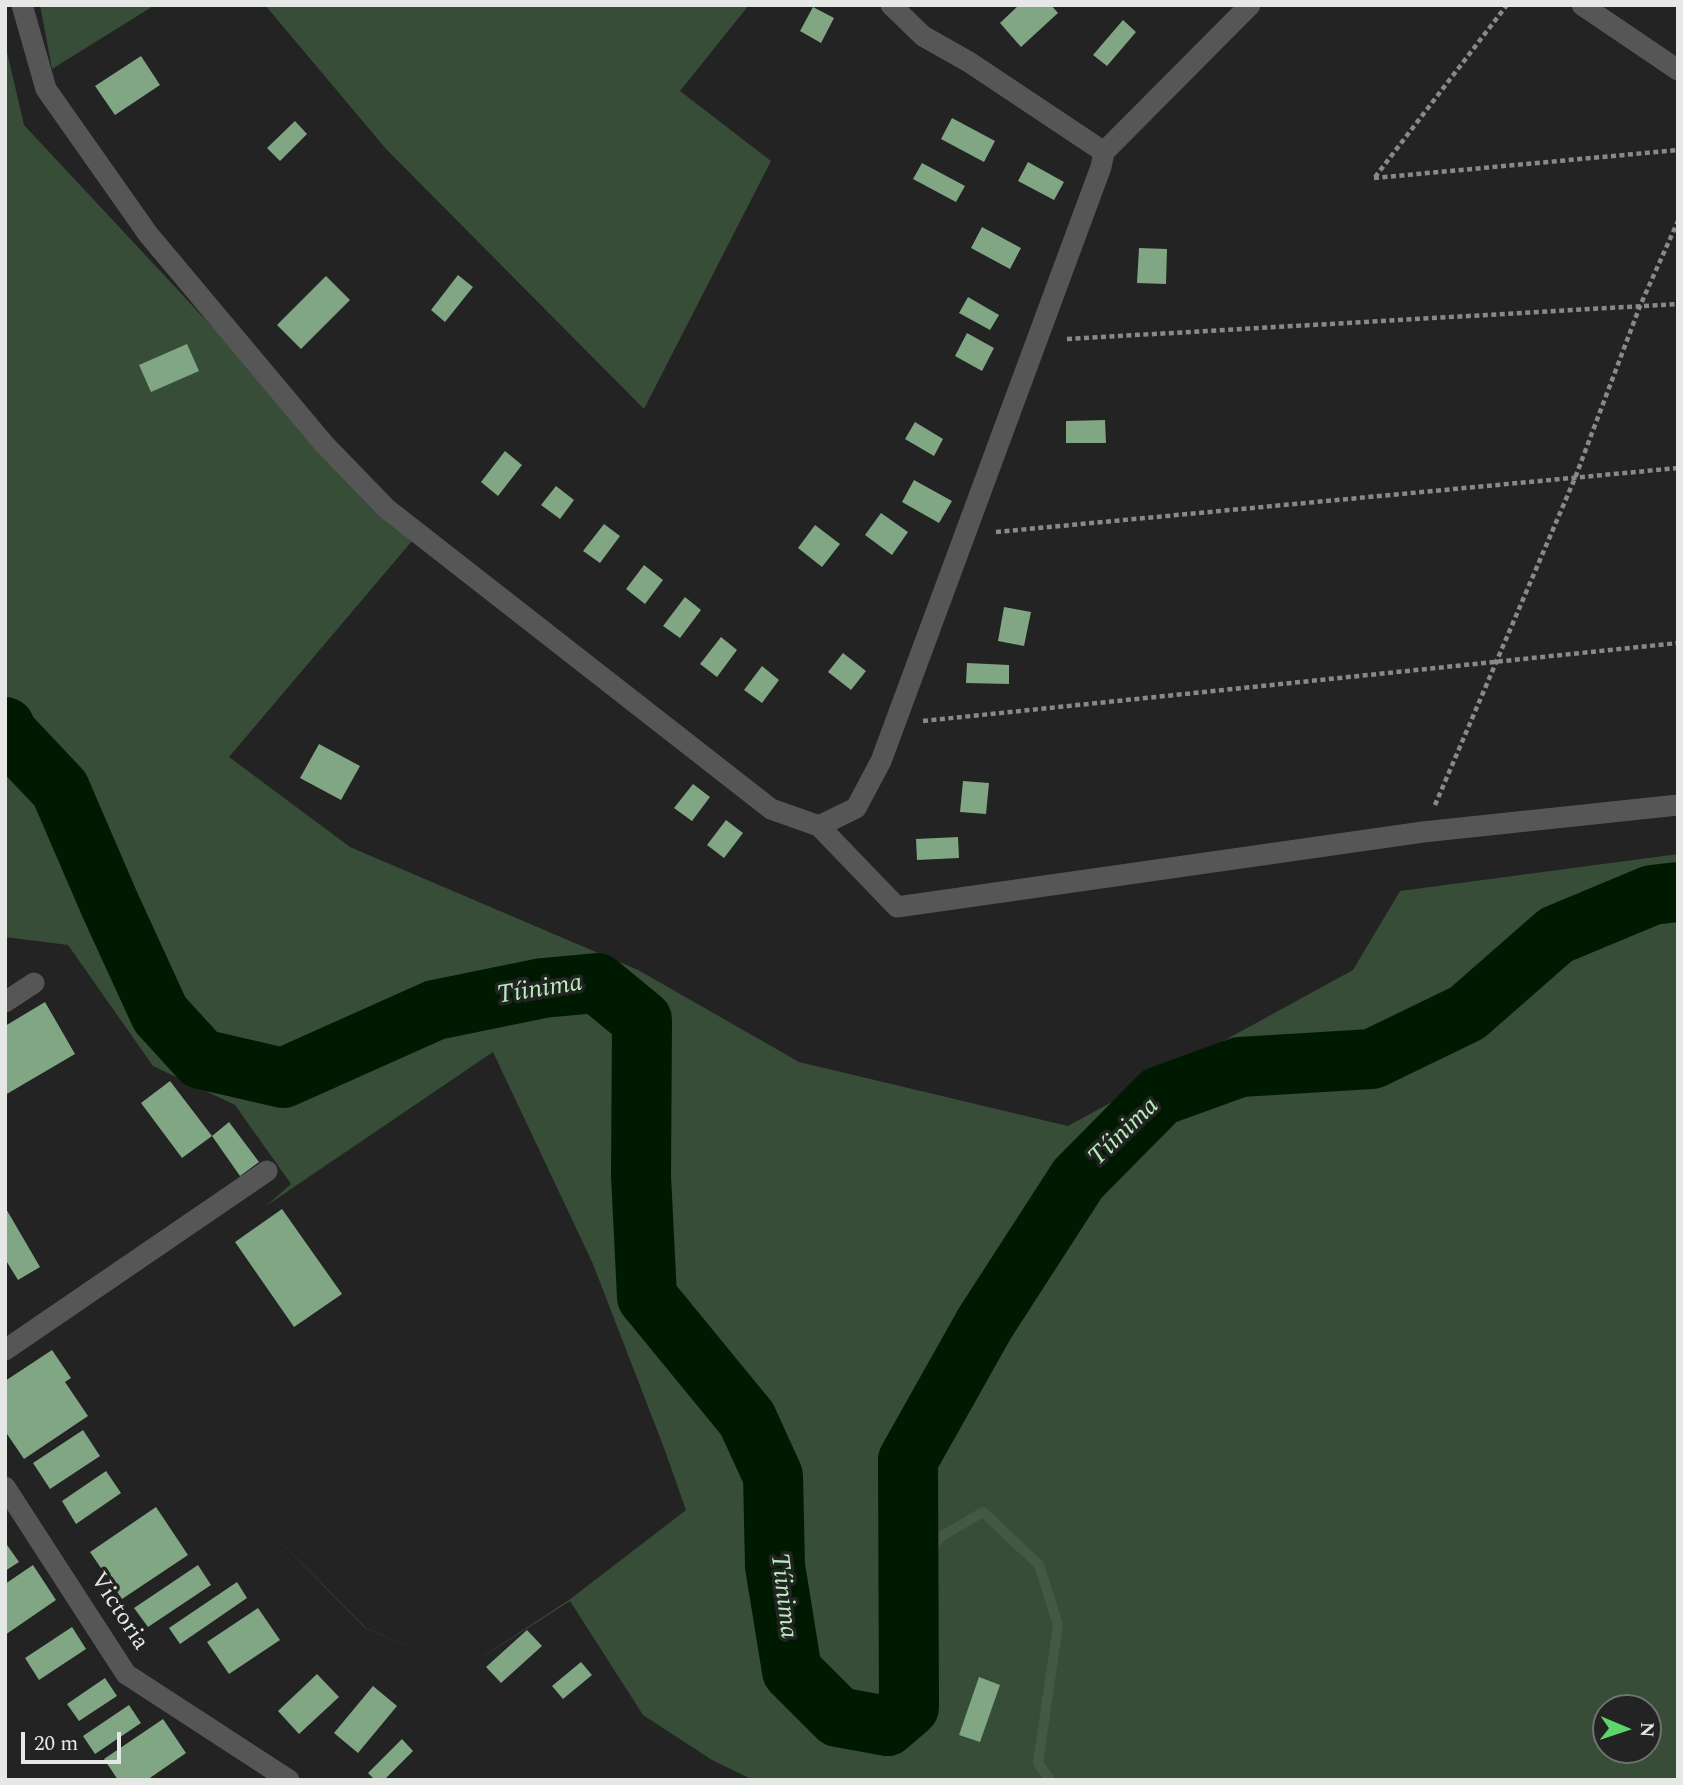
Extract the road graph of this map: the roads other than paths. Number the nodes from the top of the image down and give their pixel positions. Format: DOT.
graph roads {
  1 [pos="22,5"];
  2 [pos="891,5"];
  3 [pos="1250,5"];
  4 [pos="1582,5"];
  5 [pos="1678,70"];
  6 [pos="1104,152"];
  7 [pos="1678,805"];
  8 [pos="819,826"];
  9 [pos="34,983"];
  10 [pos="5,1002"];
  11 [pos="267,1171"];
  12 [pos="5,1350"];
  13 [pos="5,1487"];
  14 [pos="289,1780"];
  1 -- 8 [label="street"];
  2 -- 6 [label="street"];
  3 -- 6 [label="street"];
  4 -- 5 [label="street"];
  6 -- 8 [label="street"];
  7 -- 8 [label="street"];
  9 -- 10 [label="street"];
  11 -- 12 [label="street"];
  13 -- 14 [label="street, Victoria"];
}
